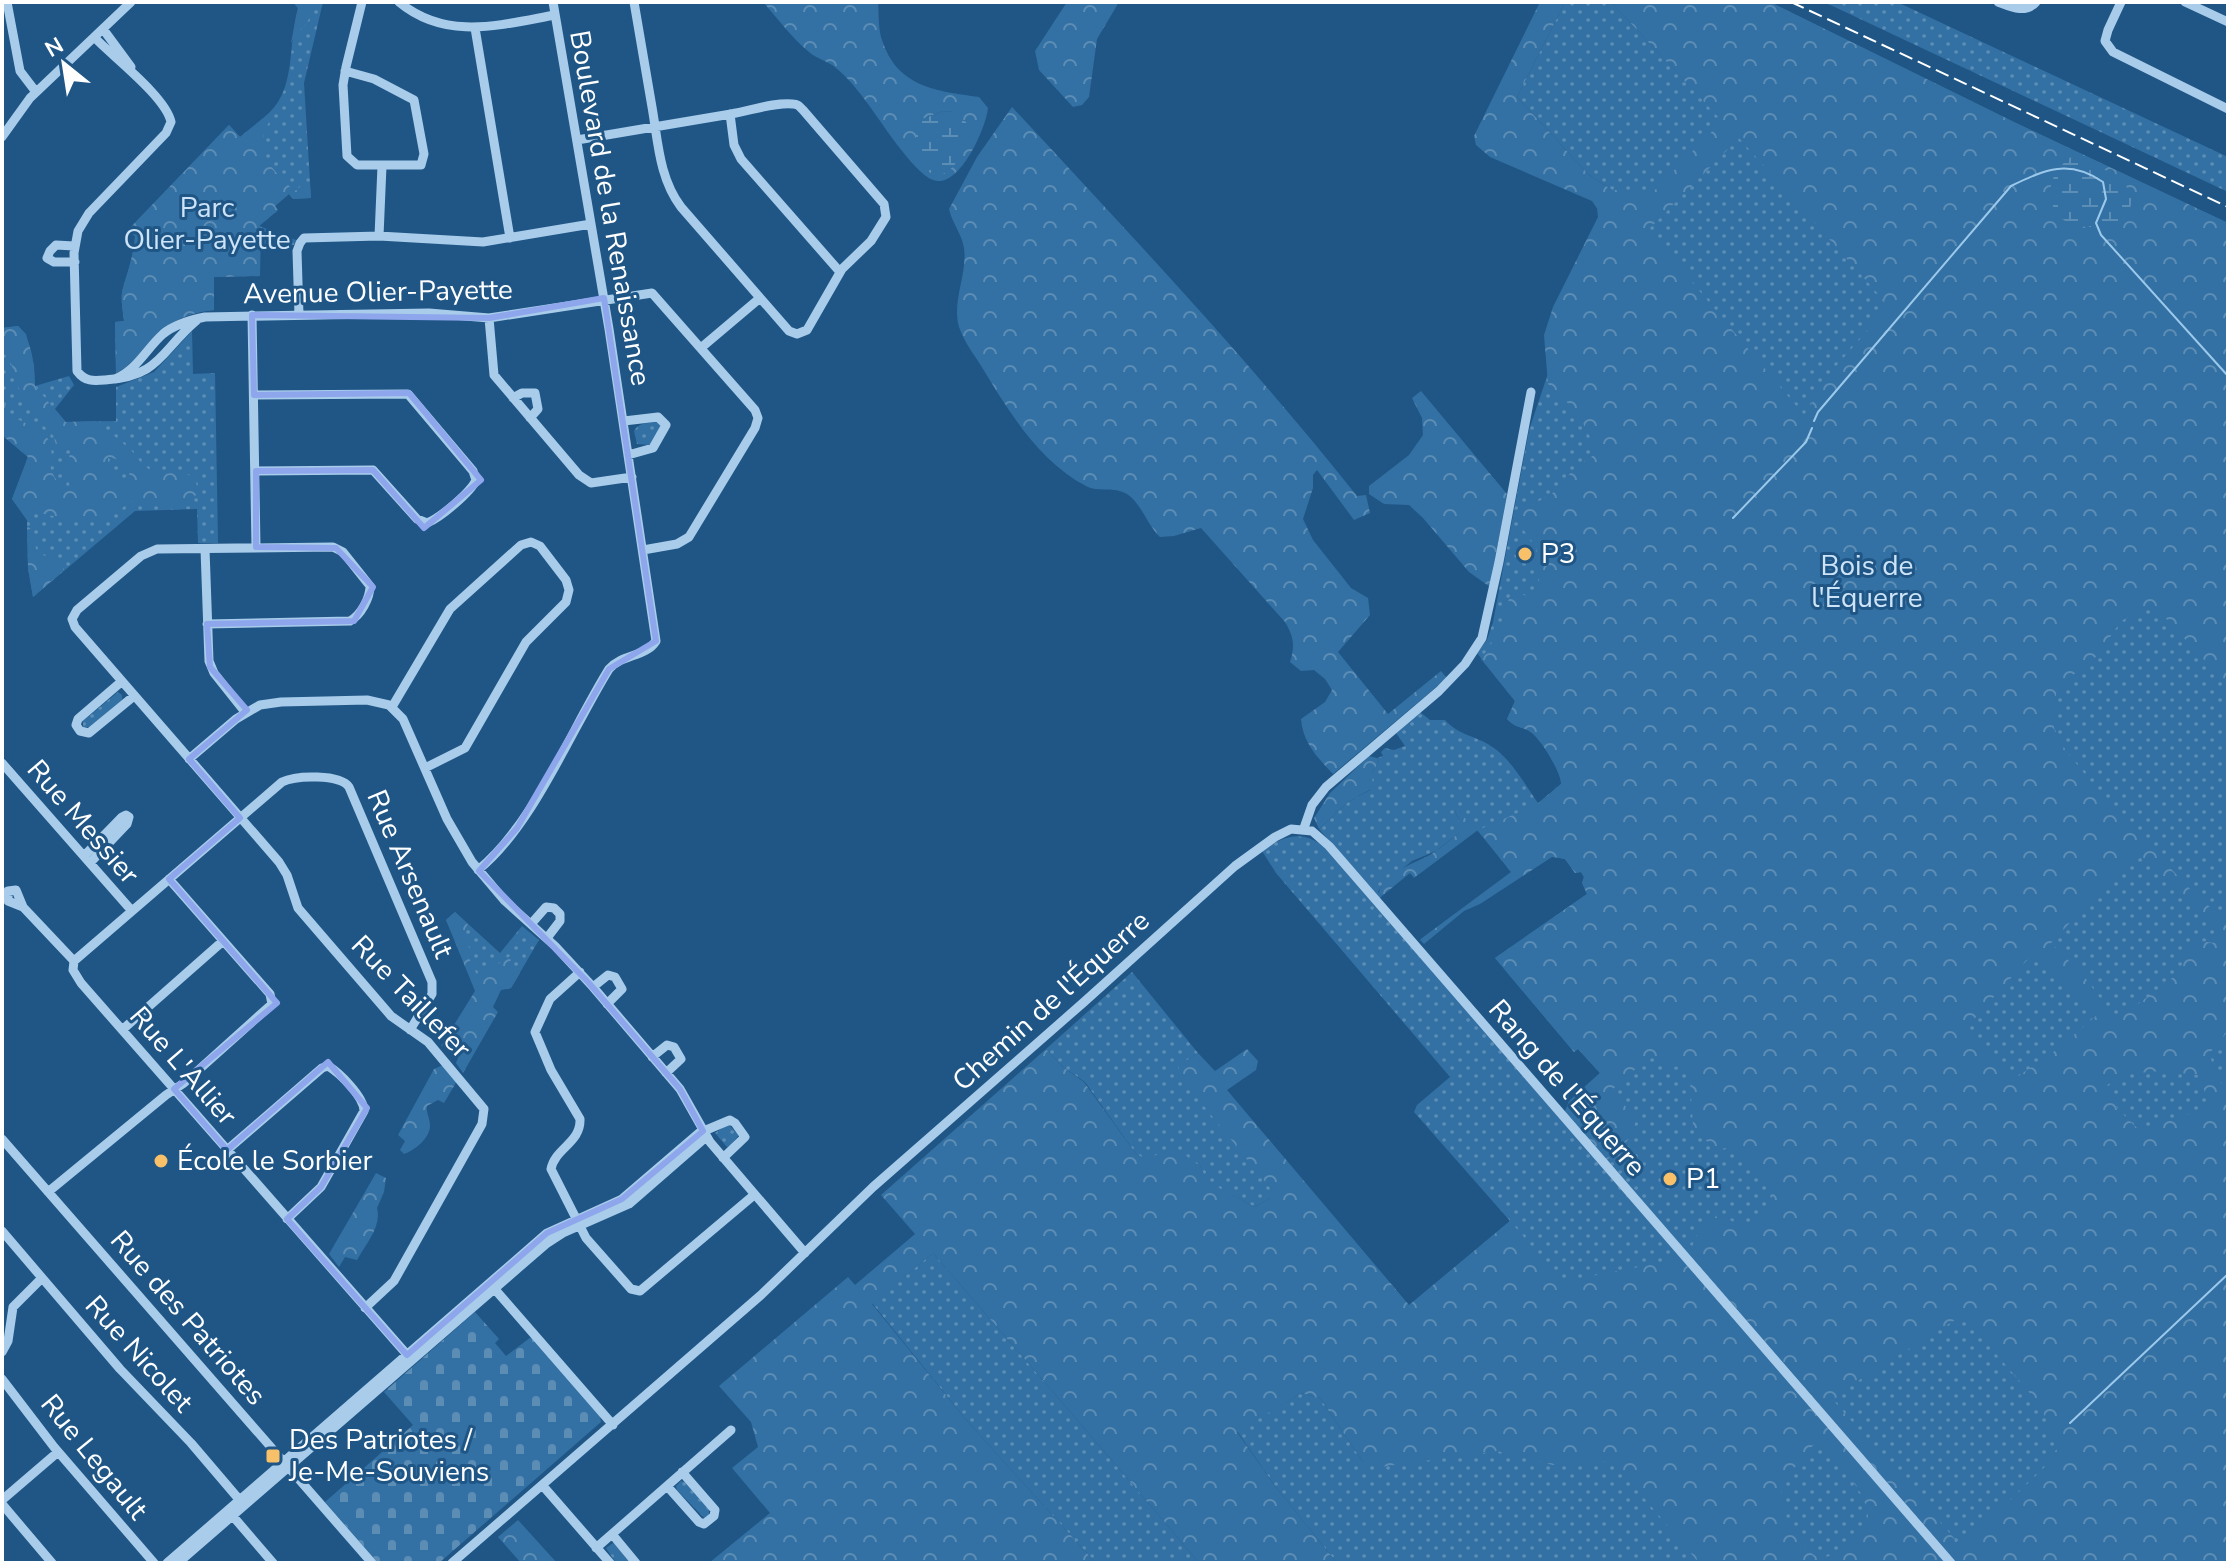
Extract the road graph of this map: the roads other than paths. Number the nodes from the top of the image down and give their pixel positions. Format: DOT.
graph roads {
  1 [pos="7,2"];
  2 [pos="131,2"];
  3 [pos="362,2"];
  4 [pos="399,2"];
  5 [pos="553,2"];
  6 [pos="634,2"];
  7 [pos="1998,2"];
  8 [pos="2036,2"];
  9 [pos="2121,2"];
  10 [pos="2185,2"];
  11 [pos="2204,6"];
  12 [pos="555,15"];
  13 [pos="2228,22"];
  14 [pos="475,28"];
  15 [pos="103,29"];
  16 [pos="94,37"];
  17 [pos="345,71"];
  18 [pos="137,77"];
  19 [pos="36,92"];
  20 [pos="2228,109"];
  21 [pos="730,114"];
  22 [pos="655,127"];
  23 [pos="2,137"];
  24 [pos="577,140"];
  25 [pos="382,166"];
  26 [pos="591,224"];
  27 [pos="379,236"];
  28 [pos="510,238"];
  29 [pos="74,246"];
  30 [pos="75,262"];
  31 [pos="840,272"];
  32 [pos="604,298"];
  33 [pos="760,298"];
  34 [pos="252,315"];
  35 [pos="299,315"];
  36 [pos="199,318"];
  37 [pos="489,318"];
  38 [pos="702,347"];
  39 [pos="115,379"];
  40 [pos="1531,392"];
  41 [pos="254,395"];
  42 [pos="513,398"];
  43 [pos="530,418"];
  44 [pos="624,421"];
  45 [pos="628,455"];
  46 [pos="256,471"];
  47 [pos="632,477"];
  48 [pos="256,547"];
  49 [pos="205,549"];
  50 [pos="643,550"];
  51 [pos="207,624"];
  52 [pos="121,682"];
  53 [pos="134,696"];
  54 [pos="392,707"];
  55 [pos="245,712"];
  56 [pos="189,759"];
  57 [pos="2,763"];
  58 [pos="425,768"];
  59 [pos="240,818"];
  60 [pos="1304,828"];
  61 [pos="87,859"];
  62 [pos="478,870"];
  63 [pos="169,879"];
  64 [pos="23,907"];
  65 [pos="132,911"];
  66 [pos="531,924"];
  67 [pos="547,938"];
  68 [pos="223,941"];
  69 [pos="74,961"];
  70 [pos="580,972"];
  71 [pos="593,987"];
  72 [pos="607,1004"];
  73 [pos="122,1030"];
  74 [pos="410,1030"];
  75 [pos="652,1057"];
  76 [pos="666,1073"];
  77 [pos="174,1089"];
  78 [pos="705,1134"];
  79 [pos="2,1139"];
  80 [pos="227,1150"];
  81 [pos="723,1158"];
  82 [pos="48,1192"];
  83 [pos="754,1195"];
  84 [pos="287,1219"];
  85 [pos="579,1222"];
  86 [pos="2,1231"];
  87 [pos="805,1253"];
  88 [pos="42,1278"];
  89 [pos="492,1286"];
  90 [pos="365,1308"];
  91 [pos="2,1352"];
  92 [pos="409,1358"];
  93 [pos="2,1379"];
  94 [pos="613,1425"];
  95 [pos="731,1430"];
  96 [pos="58,1452"];
  97 [pos="286,1465"];
  98 [pos="682,1472"];
  99 [pos="543,1486"];
  100 [pos="667,1486"];
  101 [pos="2,1502"];
  102 [pos="242,1503"];
  103 [pos="230,1513"];
  104 [pos="612,1534"];
  105 [pos="596,1548"];
  106 [pos="462,1554"];
  107 [pos="52,1563"];
  108 [pos="154,1563"];
  109 [pos="167,1563"];
  110 [pos="178,1563"];
  111 [pos="273,1563"];
  112 [pos="372,1563"];
  113 [pos="452,1563"];
  114 [pos="470,1563"];
  115 [pos="610,1563"];
  116 [pos="636,1563"];
  117 [pos="1951,1563"];
  1 -- 19 [label="street"];
  2 -- 15 [label="street"];
  3 -- 17 [label="street"];
  4 -- 14 [label="street"];
  5 -- 12 [label="street, Boulevard de la Renaissance"];
  6 -- 22 [label="street"];
  7 -- 8 [label="street"];
  9 -- 20 [label="street"];
  10 -- 11 [label="street"];
  11 -- 13 [label="street"];
  12 -- 14 [label="street"];
  12 -- 24 [label="street, Boulevard de la Renaissance"];
  14 -- 28 [label="street"];
  15 -- 16 [label="street"];
  15 -- 18 [label="street"];
  16 -- 18 [label="street"];
  16 -- 19 [label="street"];
  17 -- 25 [label="street"];
  17 -- 25 [label="street"];
  18 -- 29 [label="street"];
  19 -- 23 [label="street"];
  21 -- 22 [label="street"];
  21 -- 31 [label="street"];
  21 -- 31 [label="street"];
  22 -- 24 [label="street"];
  22 -- 33 [label="street"];
  24 -- 26 [label="street, Boulevard de la Renaissance"];
  25 -- 27 [label="street"];
  26 -- 28 [label="street"];
  26 -- 32 [label="street, Boulevard de la Renaissance"];
  27 -- 28 [label="street"];
  27 -- 35 [label="street"];
  29 -- 30 [label="street"];
  29 -- 30 [label="street"];
  30 -- 39 [label="street"];
  31 -- 33 [label="street"];
  32 -- 37 [label="street, Avenue Olier-Payette"];
  32 -- 38 [label="street, Avenue Olier-Payette"];
  32 -- 44 [label="street, Boulevard de la Renaissance"];
  33 -- 38 [label="street"];
  34 -- 35 [label="street, Avenue Olier-Payette"];
  34 -- 36 [label="street, Avenue Olier-Payette"];
  34 -- 41 [label="street"];
  35 -- 37 [label="street, Avenue Olier-Payette"];
  36 -- 39 [label="street, Avenue Olier-Payette"];
  36 -- 39 [label="street"];
  37 -- 42 [label="street"];
  38 -- 50 [label="street"];
  40 -- 60 [label="street"];
  41 -- 46 [label="street"];
  41 -- 46 [label="street"];
  42 -- 43 [label="street"];
  42 -- 43 [label="street"];
  43 -- 47 [label="street"];
  44 -- 45 [label="street, Boulevard de la Renaissance"];
  44 -- 45 [label="street, Boulevard de la Renaissance"];
  45 -- 47 [label="street, Boulevard de la Renaissance"];
  46 -- 48 [label="street"];
  47 -- 50 [label="street, Boulevard de la Renaissance"];
  48 -- 49 [label="street, Rue Taillefer"];
  48 -- 51 [label="street, Rue Taillefer"];
  49 -- 51 [label="street"];
  49 -- 52 [label="street, Rue Taillefer"];
  50 -- 62 [label="street, Boulevard de la Renaissance"];
  51 -- 55 [label="street"];
  52 -- 53 [label="street, Rue Taillefer"];
  52 -- 53 [label="street"];
  53 -- 56 [label="street, Rue Taillefer"];
  54 -- 55 [label="street"];
  54 -- 58 [label="street"];
  54 -- 58 [label="street"];
  55 -- 56 [label="street"];
  56 -- 59 [label="street, Rue Taillefer"];
  57 -- 61 [label="street, Rue Messier"];
  58 -- 62 [label="street"];
  59 -- 63 [label="street, Rue Arsenault"];
  59 -- 74 [label="street, Rue Taillefer"];
  59 -- 74 [label="street, Rue Arsenault"];
  60 -- 87 [label="street, Chemin de l'Équerre"];
  60 -- 117 [label="street, Rang de l'Équerre"];
  61 -- 61 [label="street"];
  61 -- 65 [label="street, Rue Messier"];
  62 -- 66 [label="street"];
  63 -- 65 [label="street, Rue Arsenault"];
  63 -- 68 [label="street"];
  64 -- 69 [label="street, Rue L'Allier"];
  65 -- 69 [label="street, Rue Arsenault"];
  66 -- 67 [label="street"];
  66 -- 67 [label="street"];
  67 -- 70 [label="street"];
  68 -- 73 [label="street"];
  68 -- 77 [label="street"];
  69 -- 73 [label="street, Rue L'Allier"];
  70 -- 71 [label="street"];
  70 -- 85 [label="street"];
  71 -- 72 [label="street"];
  71 -- 72 [label="street"];
  72 -- 75 [label="street"];
  73 -- 77 [label="street, Rue L'Allier"];
  74 -- 90 [label="street, Rue Taillefer"];
  75 -- 76 [label="street"];
  75 -- 76 [label="street"];
  76 -- 78 [label="street"];
  77 -- 80 [label="street, Rue L'Allier"];
  77 -- 82 [label="street"];
  78 -- 81 [label="street"];
  78 -- 81 [label="street"];
  78 -- 85 [label="street"];
  79 -- 82 [label="street, Rue des Patriotes"];
  80 -- 84 [label="street, Rue L'Allier"];
  80 -- 84 [label="street"];
  81 -- 83 [label="street"];
  82 -- 97 [label="street, Rue des Patriotes"];
  83 -- 85 [label="street"];
  83 -- 87 [label="street"];
  84 -- 90 [label="street, Rue L'Allier"];
  85 -- 89 [label="street"];
  86 -- 88 [label="street, Rue Nicolet"];
  87 -- 94 [label="street, Chemin de l'Équerre"];
  88 -- 91 [label="street"];
  88 -- 102 [label="street, Rue Nicolet"];
  89 -- 92 [label="street"];
  89 -- 94 [label="street"];
  90 -- 92 [label="street, Rue L'Allier"];
  92 -- 97 [label="street"];
  93 -- 96 [label="street, Rue Legault"];
  94 -- 99 [label="street, Chemin de l'Équerre"];
  95 -- 98 [label="street"];
  96 -- 101 [label="street"];
  96 -- 108 [label="street, Rue Legault"];
  97 -- 102 [label="street"];
  97 -- 112 [label="street, Rue des Patriotes"];
  98 -- 100 [label="street"];
  98 -- 100 [label="street"];
  99 -- 105 [label="street"];
  99 -- 106 [label="street, Chemin de l'Équerre"];
  100 -- 104 [label="street"];
  101 -- 107 [label="street"];
  102 -- 103 [label="street"];
  103 -- 109 [label="street"];
  103 -- 110 [label="street"];
  103 -- 111 [label="street"];
  104 -- 105 [label="street"];
  104 -- 116 [label="street"];
  105 -- 115 [label="street"];
  106 -- 113 [label="street, Chemin de l'Équerre"];
  106 -- 114 [label="street"];
}
